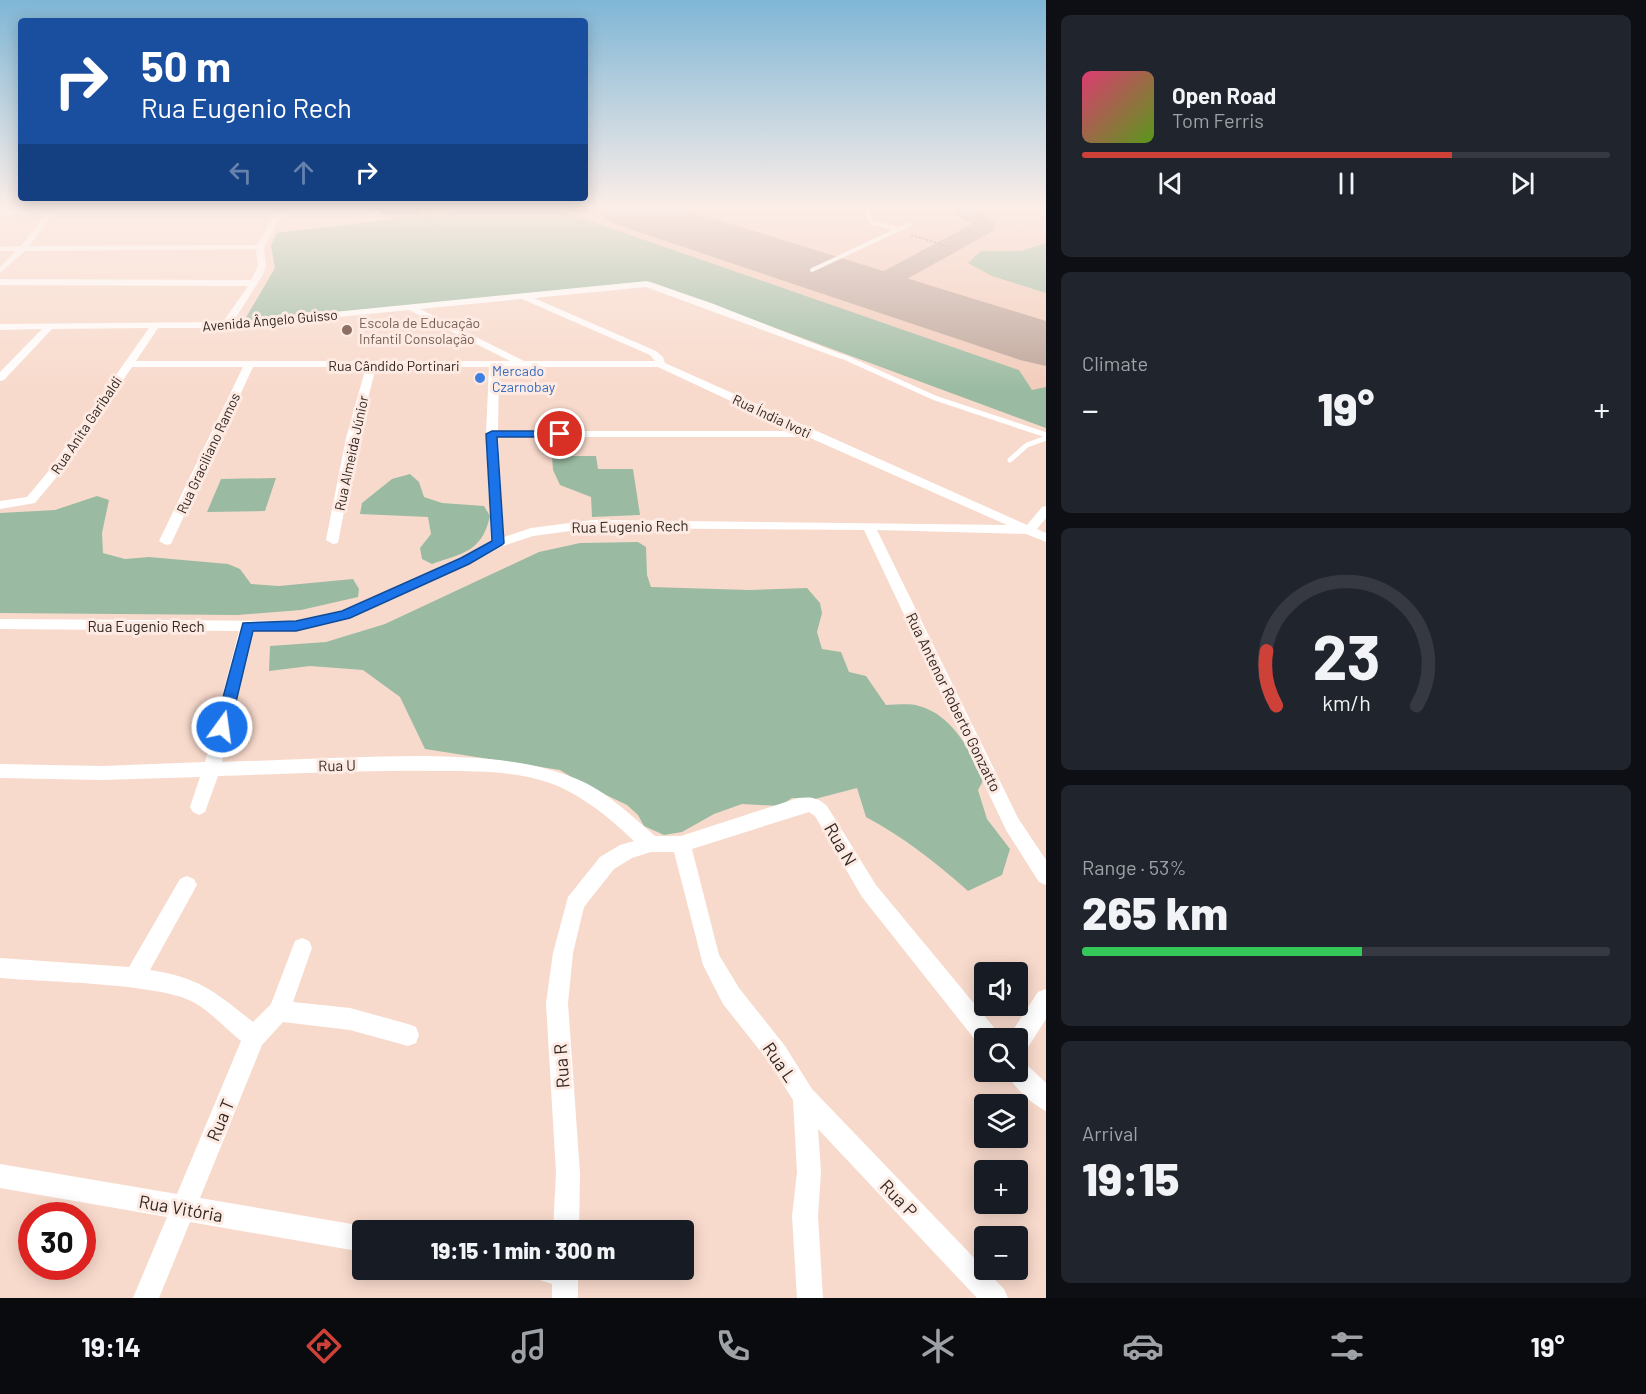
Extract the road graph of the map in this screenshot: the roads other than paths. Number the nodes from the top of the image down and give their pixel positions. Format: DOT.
graph roads {
  1 [pos="260,270"];
  2 [pos="0,282"];
  3 [pos="253,283"];
  4 [pos="522,296"];
  5 [pos="410,307"];
  6 [pos="226,325"];
  7 [pos="155,326"];
  8 [pos="0,327"];
  9 [pos="49,327"];
  10 [pos="844,357"];
  11 [pos="523,363"];
  12 [pos="128,364"];
  13 [pos="494,364"];
  14 [pos="660,364"];
  15 [pos="249,365"];
  16 [pos="371,366"];
  17 [pos="0,378"];
  18 [pos="492,434"];
  19 [pos="811,434"];
  20 [pos="1046,437"];
  21 [pos="1010,460"];
  22 [pos="2,505"];
  23 [pos="1046,510"];
  24 [pos="869,525"];
  25 [pos="1040,537"];
  26 [pos="333,540"];
  27 [pos="166,541"];
  28 [pos="498,543"];
  29 [pos="0,624"];
  30 [pos="248,626"];
  31 [pos="212,768"];
  32 [pos="0,771"];
  33 [pos="199,807"];
  34 [pos="651,844"];
  35 [pos="681,844"];
  36 [pos="1046,876"];
  37 [pos="187,885"];
  38 [pos="575,903"];
  39 [pos="302,948"];
  40 [pos="0,969"];
  41 [pos="134,978"];
  42 [pos="1046,1000"];
  43 [pos="279,1011"];
  44 [pos="980,1028"];
  45 [pos="1028,1028"];
  46 [pos="408,1035"];
  47 [pos="254,1037"];
  48 [pos="1028,1082"];
  49 [pos="804,1097"];
  50 [pos="1046,1099"];
  51 [pos="0,1176"];
  52 [pos="183,1209"];
  53 [pos="566,1220"];
  54 [pos="352,1237"];
  55 [pos="146,1298"];
  56 [pos="810,1298"];
  57 [pos="995,1298"];
  1 -- 3 [label="street"];
  2 -- 3 [label="street"];
  3 -- 6 [label="street"];
  4 -- 5 [label="street, Avenida Ângelo Guisso"];
  4 -- 10 [label="street, Avenida Ângelo Guisso"];
  4 -- 14 [label="street, Rua Índia Ivoti"];
  5 -- 6 [label="street, Avenida Ângelo Guisso"];
  5 -- 11 [label="street"];
  6 -- 7 [label="street, Avenida Ângelo Guisso"];
  7 -- 9 [label="street, Avenida Ângelo Guisso"];
  7 -- 12 [label="street, Rua Anita Garibaldi"];
  8 -- 9 [label="street, Avenida Ângelo Guisso"];
  9 -- 17 [label="street"];
  10 -- 20 [label="lane"];
  11 -- 13 [label="street, Rua Cândido Portinari"];
  11 -- 14 [label="street, Rua Cândido Portinari"];
  12 -- 15 [label="street, Rua Cândido Portinari"];
  12 -- 22 [label="street, Rua Anita Garibaldi"];
  13 -- 16 [label="street, Rua Cândido Portinari"];
  13 -- 18 [label="street"];
  14 -- 19 [label="street, Rua Índia Ivoti"];
  15 -- 16 [label="street, Rua Cândido Portinari"];
  15 -- 27 [label="street, Rua Graciliano Ramos"];
  16 -- 26 [label="street, Rua Almeida Júnior"];
  18 -- 19 [label="street"];
  18 -- 28 [label="street"];
  19 -- 25 [label="street, Rua Índia Ivoti"];
  20 -- 21 [label="lane"];
  23 -- 25 [label="street"];
  24 -- 25 [label="street, Rua Eugenio Rech"];
  24 -- 28 [label="street, Rua Eugenio Rech"];
  24 -- 36 [label="street, Rua Antenor Roberto Gonzatto"];
  28 -- 30 [label="street, Rua Eugenio Rech"];
  29 -- 30 [label="street, Rua Eugenio Rech"];
  30 -- 31 [label="street"];
  31 -- 32 [label="street, Rua U"];
  31 -- 33 [label="street"];
  31 -- 34 [label="street, Rua U"];
  34 -- 35 [label="street, Rua N"];
  34 -- 38 [label="street, Rua N"];
  35 -- 44 [label="street, Rua N"];
  35 -- 49 [label="street, Rua L"];
  37 -- 41 [label="street"];
  38 -- 53 [label="street, Rua R"];
  39 -- 43 [label="street, Rua T"];
  40 -- 41 [label="street"];
  41 -- 47 [label="street"];
  42 -- 45 [label="street"];
  43 -- 46 [label="street"];
  43 -- 47 [label="street, Rua T"];
  47 -- 52 [label="street, Rua T"];
  48 -- 50 [label="street"];
  49 -- 56 [label="street, Rua L"];
  49 -- 57 [label="street, Rua P"];
  51 -- 52 [label="street, Rua Vitória"];
  52 -- 54 [label="street, Rua Vitória"];
  52 -- 55 [label="street, Rua T"];
}
